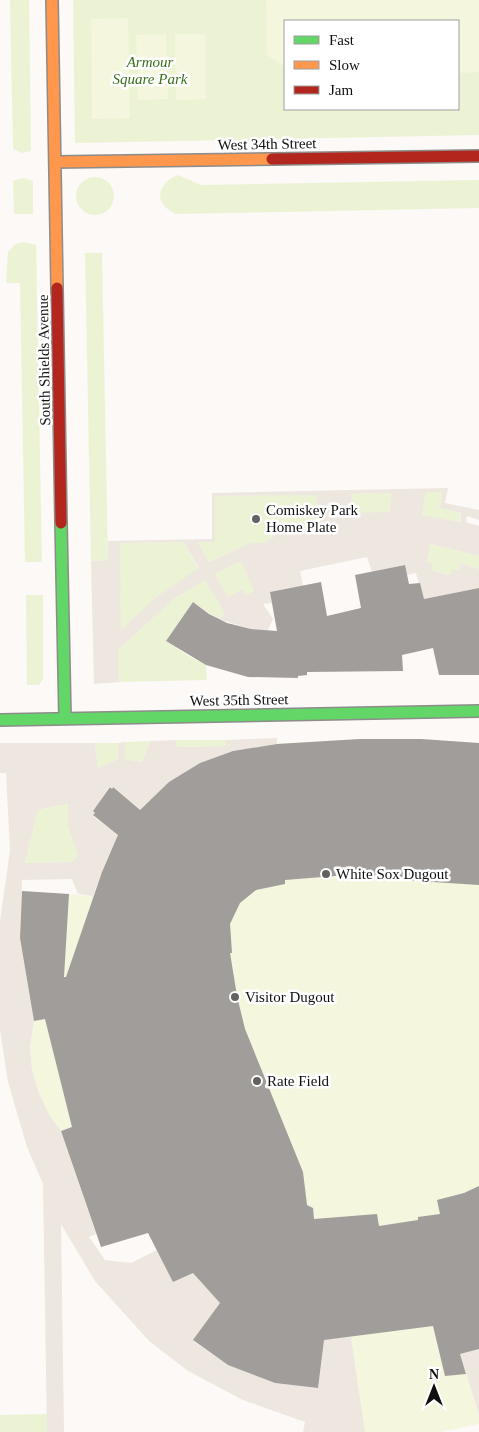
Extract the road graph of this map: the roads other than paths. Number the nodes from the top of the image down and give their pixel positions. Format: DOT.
graph roads {
  1 [pos="52,0"];
  2 [pos="479,156"];
  3 [pos="55,162"];
  4 [pos="479,711"];
  5 [pos="65,719"];
  6 [pos="0,720"];
  1 -- 3 [label="street, South Shields Avenue"];
  2 -- 3 [label="street, West 34th Street"];
  3 -- 5 [label="street, South Shields Avenue"];
  4 -- 5 [label="street, West 35th Street"];
  5 -- 6 [label="street, West 35th Street"];
}
